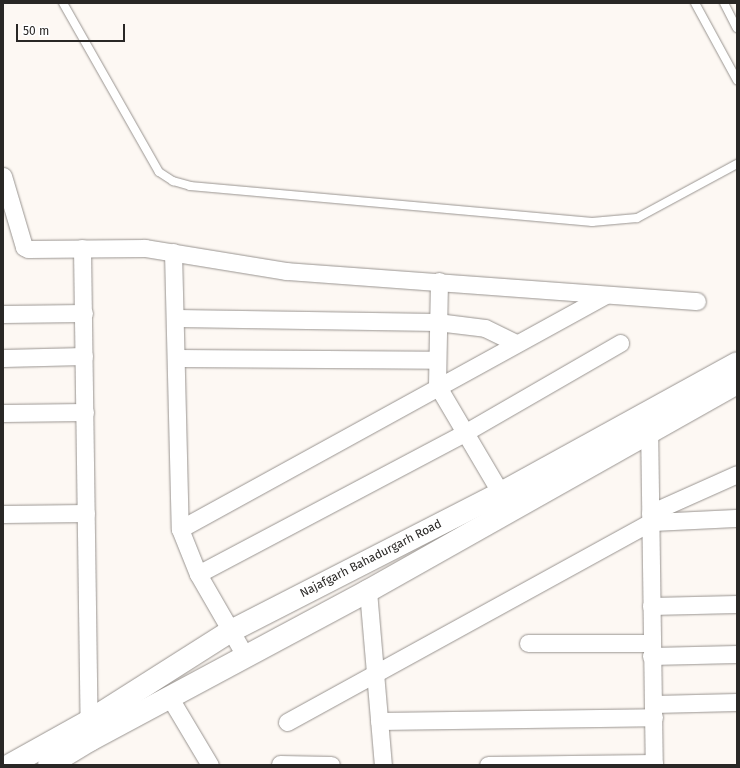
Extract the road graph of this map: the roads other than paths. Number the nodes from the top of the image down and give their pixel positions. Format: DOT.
graph roads {
  1 [pos="63,3"];
  2 [pos="695,3"];
  3 [pos="724,3"];
  4 [pos="737,28"];
  5 [pos="737,80"];
  6 [pos="737,164"];
  7 [pos="3,176"];
  8 [pos="10,228"];
  9 [pos="82,248"];
  10 [pos="173,252"];
  11 [pos="439,282"];
  12 [pos="605,294"];
  13 [pos="697,301"];
  14 [pos="84,313"];
  15 [pos="3,314"];
  16 [pos="177,318"];
  17 [pos="437,322"];
  18 [pos="516,343"];
  19 [pos="620,343"];
  20 [pos="84,356"];
  21 [pos="3,358"];
  22 [pos="177,358"];
  23 [pos="436,360"];
  24 [pos="737,363"];
  25 [pos="737,383"];
  26 [pos="437,385"];
  27 [pos="85,412"];
  28 [pos="3,413"];
  29 [pos="649,422"];
  30 [pos="466,432"];
  31 [pos="737,474"];
  32 [pos="506,501"];
  33 [pos="86,513"];
  34 [pos="3,514"];
  35 [pos="650,518"];
  36 [pos="737,518"];
  37 [pos="180,529"];
  38 [pos="198,574"];
  39 [pos="368,591"];
  40 [pos="737,604"];
  41 [pos="651,606"];
  42 [pos="231,631"];
  43 [pos="528,643"];
  44 [pos="651,649"];
  45 [pos="737,654"];
  46 [pos="246,657"];
  47 [pos="375,673"];
  48 [pos="170,698"];
  49 [pos="737,702"];
  50 [pos="654,711"];
  51 [pos="89,721"];
  52 [pos="379,721"];
  53 [pos="287,722"];
  54 [pos="280,764"];
  55 [pos="654,764"];
  56 [pos="10,765"];
  57 [pos="49,765"];
  58 [pos="210,765"];
  59 [pos="331,765"];
  60 [pos="383,765"];
  61 [pos="488,765"];
  1 -- 6 [label="lane"];
  2 -- 5 [label="lane"];
  3 -- 4 [label="lane"];
  7 -- 8 [label="street"];
  8 -- 9 [label="street"];
  9 -- 10 [label="street"];
  9 -- 14 [label="street"];
  10 -- 11 [label="street"];
  10 -- 16 [label="street"];
  11 -- 12 [label="street"];
  11 -- 17 [label="street"];
  12 -- 13 [label="street"];
  12 -- 18 [label="street"];
  14 -- 15 [label="street"];
  14 -- 20 [label="street"];
  16 -- 17 [label="street"];
  16 -- 22 [label="street"];
  17 -- 18 [label="street"];
  17 -- 23 [label="street"];
  18 -- 26 [label="street"];
  19 -- 30 [label="street"];
  20 -- 21 [label="street"];
  20 -- 27 [label="street"];
  22 -- 23 [label="street"];
  22 -- 37 [label="street"];
  23 -- 26 [label="street"];
  24 -- 29 [label="main road, Najafgarh Bahadurgarh Road"];
  25 -- 29 [label="main road, Najafgarh Bahadurgarh Road"];
  26 -- 30 [label="street"];
  26 -- 37 [label="street"];
  27 -- 28 [label="street"];
  27 -- 33 [label="street"];
  29 -- 32 [label="main road, Najafgarh Bahadurgarh Road"];
  29 -- 35 [label="street"];
  30 -- 32 [label="street"];
  30 -- 38 [label="street"];
  31 -- 35 [label="street"];
  32 -- 39 [label="main road, Najafgarh Bahadurgarh Road"];
  32 -- 42 [label="main road, Najafgarh Bahadurgarh Road"];
  33 -- 34 [label="street"];
  33 -- 51 [label="street"];
  35 -- 36 [label="street"];
  35 -- 41 [label="street"];
  35 -- 47 [label="street"];
  37 -- 38 [label="street"];
  38 -- 42 [label="street"];
  39 -- 46 [label="main road, Najafgarh Bahadurgarh Road"];
  39 -- 47 [label="street"];
  40 -- 41 [label="street"];
  41 -- 44 [label="street"];
  42 -- 46 [label="street"];
  42 -- 51 [label="main road, Najafgarh Bahadurgarh Road"];
  43 -- 44 [label="street"];
  44 -- 45 [label="street"];
  44 -- 50 [label="street"];
  46 -- 48 [label="main road, Najafgarh Bahadurgarh Road"];
  47 -- 52 [label="street"];
  47 -- 53 [label="street"];
  48 -- 57 [label="main road, Najafgarh Bahadurgarh Road"];
  48 -- 58 [label="street"];
  49 -- 50 [label="street"];
  50 -- 52 [label="street"];
  50 -- 55 [label="street"];
  51 -- 56 [label="main road, Najafgarh Bahadurgarh Road"];
  52 -- 60 [label="street"];
  54 -- 59 [label="street"];
  55 -- 61 [label="street"];
}
